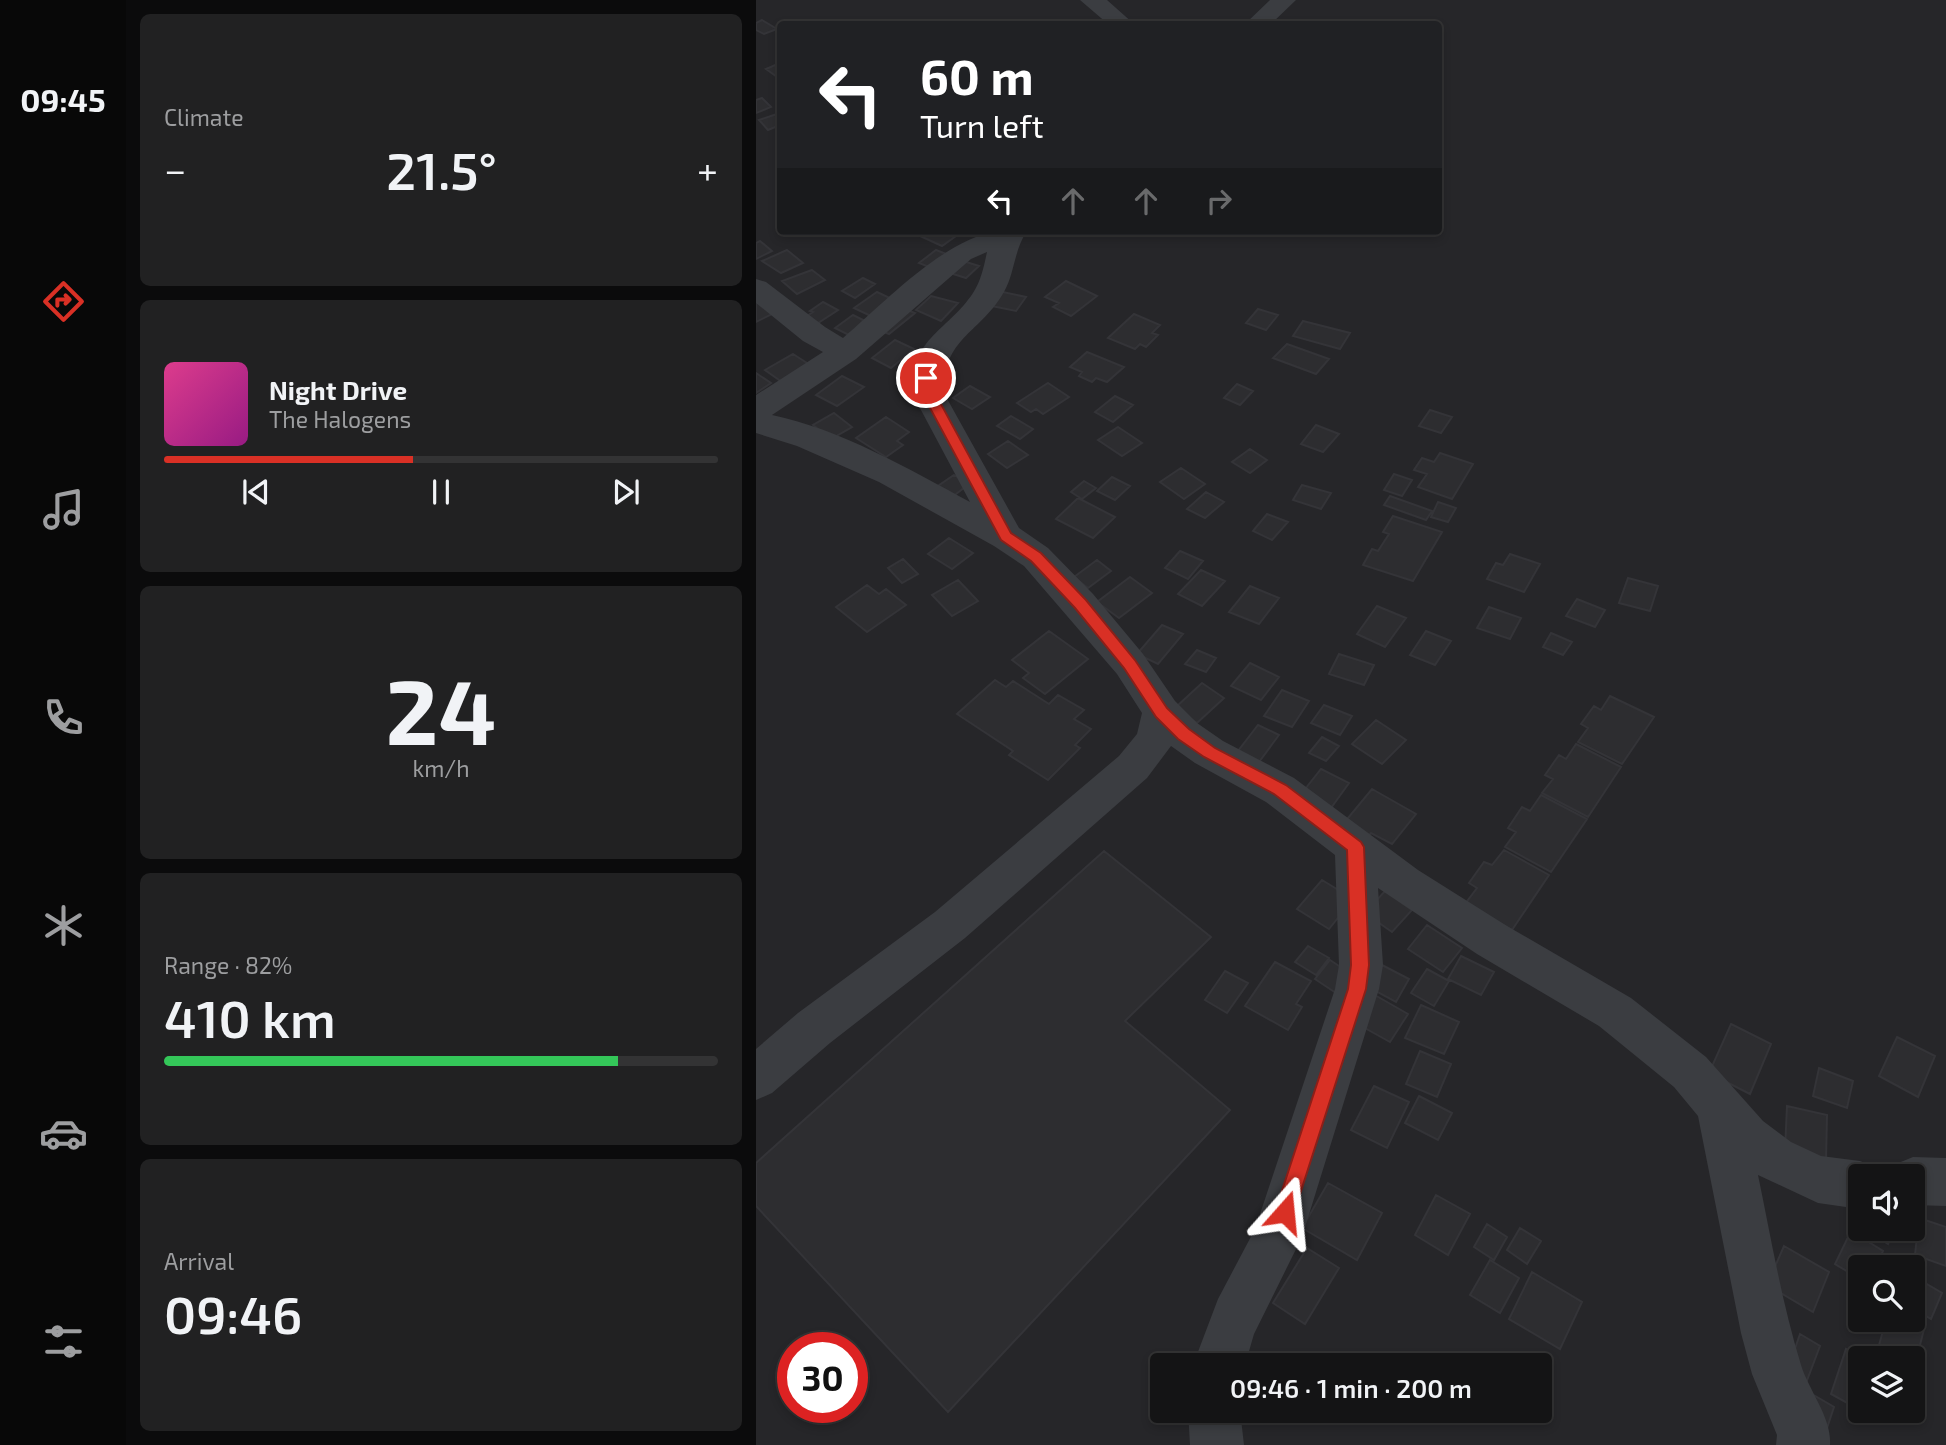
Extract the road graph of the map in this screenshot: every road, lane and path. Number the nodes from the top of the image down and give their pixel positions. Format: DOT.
graph roads {
  1 [pos="1092,0"];
  2 [pos="1284,0"];
  3 [pos="1118,21"];
  4 [pos="1260,21"];
  5 [pos="1007,235"];
  6 [pos="1009,235"];
  7 [pos="756,288"];
  8 [pos="845,352"];
  9 [pos="756,410"];
  10 [pos="756,422"];
  11 [pos="1006,537"];
  12 [pos="1161,712"];
  13 [pos="1355,847"];
  14 [pos="756,1078"];
  15 [pos="1720,1109"];
  16 [pos="1925,1181"];
  17 [pos="1946,1182"];
  18 [pos="1848,1183"];
  19 [pos="1223,1353"];
  20 [pos="1215,1423"];
  21 [pos="1806,1441"];
  22 [pos="1217,1445"];
  1 -- 3 [label="street"];
  2 -- 4 [label="street"];
  5 -- 8 [label="street"];
  6 -- 11 [label="street"];
  7 -- 8 [label="street"];
  8 -- 9 [label="street"];
  10 -- 11 [label="street"];
  11 -- 12 [label="street"];
  12 -- 13 [label="street"];
  12 -- 14 [label="street"];
  13 -- 15 [label="street"];
  13 -- 19 [label="street"];
  15 -- 18 [label="street"];
  15 -- 21 [label="street"];
  16 -- 17 [label="street"];
  20 -- 22 [label="street"];
}
